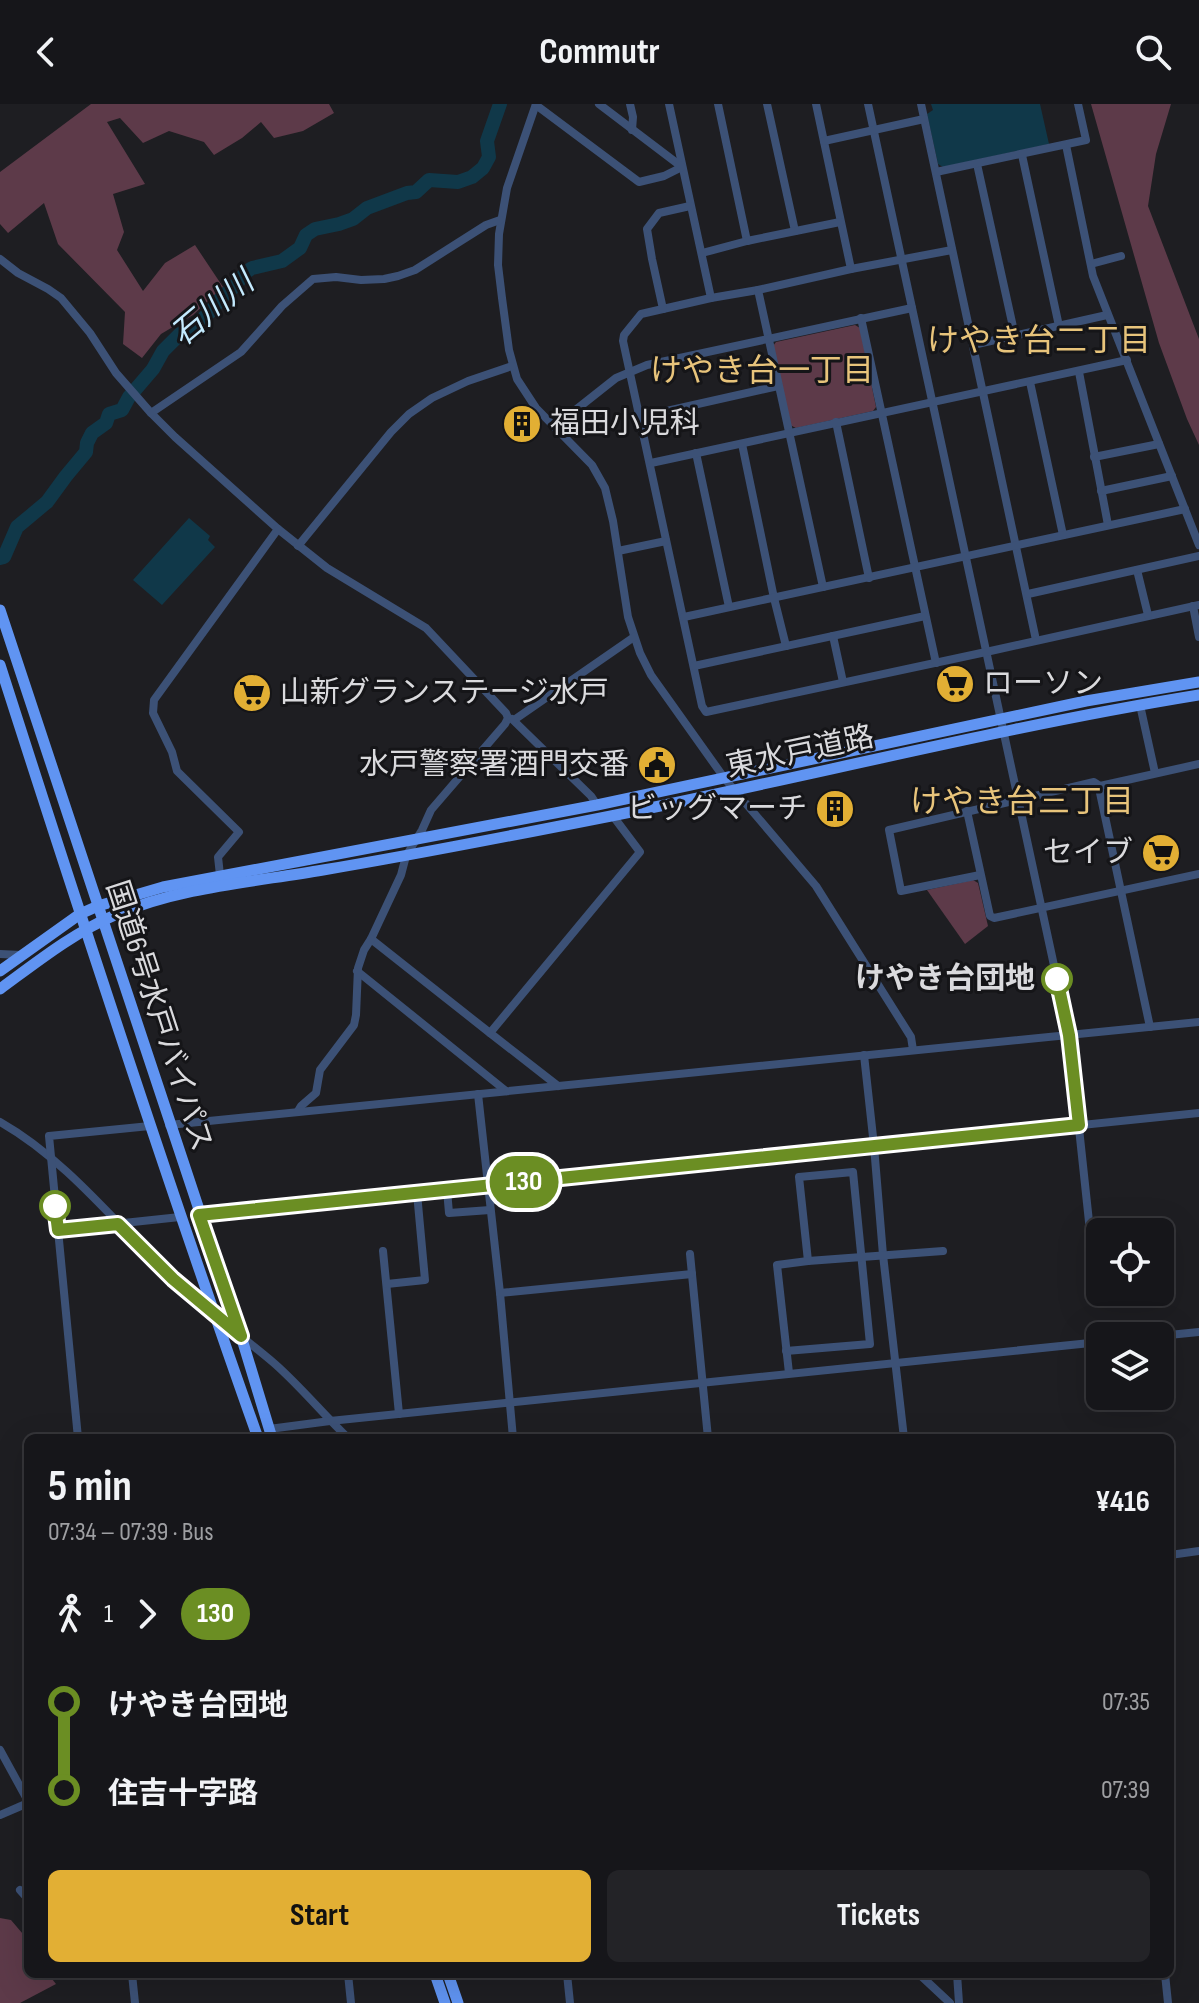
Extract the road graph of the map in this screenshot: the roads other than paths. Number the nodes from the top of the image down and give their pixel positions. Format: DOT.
graph roads {
  1 [pos="536,104"];
  2 [pos="599,104"];
  3 [pos="630,104"];
  4 [pos="669,104"];
  5 [pos="718,104"];
  6 [pos="767,104"];
  7 [pos="816,104"];
  8 [pos="868,104"];
  9 [pos="921,104"];
  10 [pos="1078,104"];
  11 [pos="924,119"];
  12 [pos="874,129"];
  13 [pos="632,130"];
  14 [pos="824,141"];
  15 [pos="1066,145"];
  16 [pos="1022,155"];
  17 [pos="977,164"];
  18 [pos="682,167"];
  19 [pos="936,172"];
  20 [pos="690,206"];
  21 [pos="500,220"];
  22 [pos="840,222"];
  23 [pos="795,231"];
  24 [pos="747,241"];
  25 [pos="952,250"];
  26 [pos="702,253"];
  27 [pos="1121,256"];
  28 [pos="0,259"];
  29 [pos="902,259"];
  30 [pos="1091,264"];
  31 [pos="851,269"];
  32 [pos="758,290"];
  33 [pos="711,298"];
  34 [pos="912,308"];
  35 [pos="663,309"];
  36 [pos="1107,315"];
  37 [pos="861,318"];
  38 [pos="1059,326"];
  39 [pos="1015,336"];
  40 [pos="767,339"];
  41 [pos="973,345"];
  42 [pos="1127,360"];
  43 [pos="512,366"];
  44 [pos="630,371"];
  45 [pos="1079,372"];
  46 [pos="1030,382"];
  47 [pos="778,386"];
  48 [pos="983,392"];
  49 [pos="932,401"];
  50 [pos="881,412"];
  51 [pos="151,413"];
  52 [pos="640,417"];
  53 [pos="836,422"];
  54 [pos="554,427"];
  55 [pos="789,433"];
  56 [pos="742,444"];
  57 [pos="1159,444"];
  58 [pos="696,453"];
  59 [pos="1094,457"];
  60 [pos="651,463"];
  61 [pos="1172,476"];
  62 [pos="1101,491"];
  63 [pos="1185,509"];
  64 [pos="1108,525"];
  65 [pos="278,529"];
  66 [pos="1063,535"];
  67 [pos="666,541"];
  68 [pos="1199,545"];
  69 [pos="298,546"];
  70 [pos="1015,547"];
  71 [pos="618,551"];
  72 [pos="1199,556"];
  73 [pos="966,557"];
  74 [pos="916,568"];
  75 [pos="1137,570"];
  76 [pos="869,578"];
  77 [pos="823,587"];
  78 [pos="1028,594"];
  79 [pos="774,598"];
  80 [pos="1196,605"];
  81 [pos="729,607"];
  82 [pos="0,610"];
  83 [pos="1148,615"];
  84 [pos="925,616"];
  85 [pos="684,617"];
  86 [pos="833,636"];
  87 [pos="634,637"];
  88 [pos="1199,637"];
  89 [pos="1036,640"];
  90 [pos="786,646"];
  91 [pos="986,652"];
  92 [pos="936,663"];
  93 [pos="0,665"];
  94 [pos="694,666"];
  95 [pos="843,682"];
  96 [pos="1199,682"];
  97 [pos="1199,695"];
  98 [pos="1140,705"];
  99 [pos="509,720"];
  100 [pos="1002,726"];
  101 [pos="1199,764"];
  102 [pos="1155,773"];
  103 [pos="725,779"];
  104 [pos="1100,786"];
  105 [pos="735,790"];
  106 [pos="1018,800"];
  107 [pos="597,805"];
  108 [pos="967,811"];
  109 [pos="613,816"];
  110 [pos="416,840"];
  111 [pos="406,856"];
  112 [pos="1199,874"];
  113 [pos="220,875"];
  114 [pos="980,875"];
  115 [pos="1121,891"];
  116 [pos="98,906"];
  117 [pos="1041,908"];
  118 [pos="80,914"];
  119 [pos="103,920"];
  120 [pos="84,929"];
  121 [pos="371,939"];
  122 [pos="0,954"];
  123 [pos="21,955"];
  124 [pos="0,971"];
  125 [pos="357,971"];
  126 [pos="0,989"];
  127 [pos="1199,1022"];
  128 [pos="1150,1027"];
  129 [pos="490,1033"];
  130 [pos="1069,1035"];
  131 [pos="913,1050"];
  132 [pos="864,1055"];
  133 [pos="558,1086"];
  134 [pos="506,1091"];
  135 [pos="478,1094"];
  136 [pos="298,1111"];
  137 [pos="1199,1113"];
  138 [pos="0,1122"];
  139 [pos="169,1125"];
  140 [pos="1079,1125"];
  141 [pos="150,1126"];
  142 [pos="874,1146"];
  143 [pos="50,1158"];
  144 [pos="488,1186"];
  145 [pos="447,1190"];
  146 [pos="417,1193"];
  147 [pos="490,1210"];
  148 [pos="199,1215"];
  149 [pos="180,1217"];
  150 [pos="1089,1218"];
  151 [pos="118,1224"];
  152 [pos="58,1230"];
  153 [pos="383,1251"];
  154 [pos="943,1251"];
  155 [pos="690,1254"];
  156 [pos="883,1255"];
  157 [pos="860,1257"];
  158 [pos="808,1261"];
  159 [pos="692,1274"];
  160 [pos="387,1284"];
  161 [pos="500,1293"];
  162 [pos="213,1314"];
  163 [pos="1199,1332"];
  164 [pos="1174,1334"];
  165 [pos="241,1336"];
  166 [pos="1086,1344"];
  167 [pos="786,1351"];
  168 [pos="896,1364"];
  169 [pos="789,1373"];
  170 [pos="703,1383"];
  171 [pos="509,1403"];
  172 [pos="399,1414"];
  173 [pos="330,1421"];
  174 [pos="270,1433"];
  175 [pos="78,1434"];
  176 [pos="257,1434"];
  177 [pos="344,1434"];
  178 [pos="513,1434"];
  179 [pos="708,1434"];
  180 [pos="904,1434"];
  181 [pos="1199,1551"];
  182 [pos="1174,1554"];
  183 [pos="0,1750"];
  184 [pos="24,1795"];
  185 [pos="24,1804"];
  186 [pos="0,1815"];
  187 [pos="20,1890"];
  188 [pos="24,1894"];
  189 [pos="132,1978"];
  190 [pos="348,1978"];
  191 [pos="436,1978"];
  192 [pos="449,1978"];
  193 [pos="567,1978"];
  194 [pos="923,1978"];
  195 [pos="957,1978"];
  196 [pos="1165,1978"];
  197 [pos="135,2003"];
  198 [pos="351,2003"];
  199 [pos="445,2003"];
  200 [pos="458,2003"];
  201 [pos="570,2003"];
  202 [pos="950,2003"];
  203 [pos="959,2003"];
  204 [pos="1168,2003"];
  1 -- 18 [label="street"];
  1 -- 21 [label="street"];
  2 -- 13 [label="street"];
  3 -- 13 [label="street"];
  4 -- 18 [label="street"];
  5 -- 24 [label="street"];
  6 -- 23 [label="street"];
  7 -- 14 [label="street"];
  8 -- 12 [label="street"];
  9 -- 11 [label="street"];
  10 -- 15 [label="street"];
  11 -- 12 [label="street"];
  11 -- 19 [label="street"];
  12 -- 14 [label="street"];
  12 -- 29 [label="street"];
  13 -- 18 [label="street"];
  14 -- 22 [label="street"];
  15 -- 16 [label="street"];
  15 -- 30 [label="street"];
  16 -- 17 [label="street"];
  16 -- 38 [label="street"];
  17 -- 19 [label="street"];
  17 -- 39 [label="street"];
  18 -- 20 [label="street"];
  19 -- 25 [label="street"];
  20 -- 26 [label="street"];
  20 -- 35 [label="street"];
  21 -- 43 [label="street"];
  21 -- 51 [label="street"];
  22 -- 23 [label="street"];
  22 -- 31 [label="street"];
  23 -- 24 [label="street"];
  24 -- 26 [label="street"];
  25 -- 29 [label="street"];
  25 -- 41 [label="street"];
  26 -- 33 [label="street"];
  27 -- 30 [label="street"];
  28 -- 51 [label="street"];
  29 -- 31 [label="street"];
  29 -- 34 [label="street"];
  30 -- 36 [label="street"];
  31 -- 32 [label="street"];
  32 -- 33 [label="street"];
  32 -- 40 [label="street"];
  33 -- 35 [label="street"];
  34 -- 37 [label="street"];
  34 -- 49 [label="street"];
  35 -- 44 [label="street"];
  36 -- 38 [label="street"];
  36 -- 42 [label="street"];
  37 -- 40 [label="street"];
  37 -- 50 [label="street"];
  38 -- 39 [label="street"];
  39 -- 41 [label="street"];
  40 -- 44 [label="street"];
  40 -- 47 [label="street"];
  41 -- 48 [label="street"];
  42 -- 45 [label="street"];
  42 -- 57 [label="street"];
  43 -- 54 [label="street"];
  43 -- 69 [label="street"];
  44 -- 52 [label="street"];
  44 -- 54 [label="street"];
  45 -- 46 [label="street"];
  45 -- 59 [label="street"];
  46 -- 48 [label="street"];
  46 -- 66 [label="street"];
  47 -- 52 [label="street"];
  47 -- 55 [label="street"];
  48 -- 49 [label="street"];
  48 -- 70 [label="street"];
  49 -- 50 [label="street"];
  49 -- 73 [label="street"];
  50 -- 53 [label="street"];
  50 -- 74 [label="street"];
  51 -- 65 [label="street"];
  52 -- 60 [label="street"];
  53 -- 55 [label="street"];
  53 -- 76 [label="street"];
  54 -- 71 [label="street"];
  55 -- 56 [label="street"];
  55 -- 77 [label="street"];
  56 -- 58 [label="street"];
  56 -- 79 [label="street"];
  57 -- 59 [label="street"];
  57 -- 61 [label="street"];
  58 -- 60 [label="street"];
  58 -- 81 [label="street"];
  59 -- 62 [label="street"];
  60 -- 67 [label="street"];
  61 -- 62 [label="street"];
  61 -- 63 [label="street"];
  62 -- 64 [label="street"];
  63 -- 64 [label="street"];
  63 -- 68 [label="street"];
  64 -- 66 [label="street"];
  65 -- 69 [label="street"];
  65 -- 113 [label="street"];
  66 -- 70 [label="street"];
  67 -- 71 [label="street"];
  67 -- 85 [label="street"];
  69 -- 99 [label="street"];
  70 -- 73 [label="street"];
  70 -- 78 [label="street"];
  71 -- 87 [label="street"];
  72 -- 75 [label="street"];
  73 -- 74 [label="street"];
  73 -- 91 [label="street"];
  74 -- 76 [label="street"];
  74 -- 84 [label="street"];
  75 -- 78 [label="street"];
  75 -- 83 [label="street"];
  76 -- 77 [label="street"];
  77 -- 79 [label="street"];
  78 -- 89 [label="street"];
  79 -- 81 [label="street"];
  79 -- 90 [label="street"];
  80 -- 83 [label="street"];
  80 -- 88 [label="street"];
  81 -- 85 [label="street"];
  82 -- 116 [label="highway, 国道6号水戸バイパス"];
  83 -- 89 [label="street"];
  84 -- 86 [label="street"];
  84 -- 92 [label="street"];
  85 -- 94 [label="street"];
  86 -- 90 [label="street"];
  86 -- 95 [label="street"];
  87 -- 99 [label="street"];
  87 -- 103 [label="street"];
  89 -- 91 [label="street"];
  90 -- 94 [label="street"];
  91 -- 92 [label="street"];
  91 -- 100 [label="street"];
  92 -- 95 [label="street"];
  93 -- 118 [label="highway, 国道6号水戸バイパス"];
  94 -- 95 [label="street"];
  96 -- 100 [label="highway, 東水戸道路"];
  97 -- 98 [label="highway, 東水戸道路"];
  98 -- 100 [label="highway, 東水戸道路"];
  98 -- 102 [label="street"];
  99 -- 107 [label="street"];
  99 -- 110 [label="street"];
  100 -- 103 [label="highway, 東水戸道路"];
  100 -- 105 [label="highway, 東水戸道路"];
  100 -- 106 [label="street"];
  101 -- 102 [label="street"];
  102 -- 104 [label="street"];
  103 -- 105 [label="street"];
  103 -- 107 [label="highway, 東水戸道路"];
  104 -- 106 [label="street"];
  104 -- 115 [label="street"];
  105 -- 109 [label="highway, 東水戸道路"];
  105 -- 131 [label="street"];
  106 -- 108 [label="street"];
  106 -- 117 [label="street"];
  107 -- 110 [label="highway, 東水戸道路"];
  108 -- 114 [label="street"];
  108 -- 114 [label="street"];
  109 -- 111 [label="highway, 東水戸道路"];
  109 -- 129 [label="street"];
  110 -- 111 [label="street"];
  110 -- 113 [label="highway, 東水戸道路"];
  111 -- 119 [label="highway, 東水戸道路"];
  111 -- 121 [label="street"];
  112 -- 115 [label="street"];
  113 -- 116 [label="highway, 東水戸道路"];
  114 -- 117 [label="street"];
  115 -- 117 [label="street"];
  115 -- 128 [label="street"];
  116 -- 118 [label="highway, 東水戸道路"];
  116 -- 119 [label="highway, 国道6号水戸バイパス"];
  117 -- 130 [label="street"];
  118 -- 120 [label="highway, 国道6号水戸バイパス"];
  118 -- 123 [label="highway, 東水戸道路"];
  119 -- 120 [label="highway, 東水戸道路"];
  119 -- 139 [label="highway, 国道6号水戸バイパス"];
  120 -- 126 [label="highway, 東水戸道路"];
  120 -- 141 [label="highway, 国道6号水戸バイパス"];
  121 -- 125 [label="street"];
  121 -- 129 [label="street"];
  122 -- 123 [label="street"];
  123 -- 124 [label="highway, 東水戸道路"];
  125 -- 134 [label="street"];
  125 -- 136 [label="street"];
  127 -- 128 [label="street"];
  128 -- 130 [label="street"];
  129 -- 133 [label="street"];
  130 -- 131 [label="street"];
  130 -- 140 [label="street"];
  131 -- 132 [label="street"];
  132 -- 133 [label="street"];
  132 -- 142 [label="street"];
  133 -- 134 [label="street"];
  134 -- 135 [label="street"];
  135 -- 136 [label="street"];
  135 -- 144 [label="street"];
  136 -- 139 [label="street"];
  137 -- 140 [label="street"];
  138 -- 143 [label="street"];
  139 -- 148 [label="highway, 国道6号水戸バイパス"];
  140 -- 142 [label="street"];
  140 -- 150 [label="street"];
  141 -- 143 [label="street"];
  141 -- 149 [label="highway, 国道6号水戸バイパス"];
  142 -- 144 [label="street"];
  142 -- 156 [label="street"];
  143 -- 151 [label="street"];
  143 -- 152 [label="street"];
  144 -- 145 [label="street"];
  144 -- 147 [label="street"];
  145 -- 146 [label="street"];
  145 -- 147 [label="street"];
  146 -- 148 [label="street"];
  146 -- 160 [label="street"];
  147 -- 161 [label="street"];
  148 -- 165 [label="highway, 国道6号水戸バイパス"];
  149 -- 151 [label="street"];
  149 -- 162 [label="highway, 国道6号水戸バイパス"];
  151 -- 152 [label="street"];
  151 -- 162 [label="street"];
  152 -- 175 [label="street"];
  153 -- 160 [label="street"];
  154 -- 156 [label="street"];
  155 -- 159 [label="street"];
  156 -- 157 [label="street"];
  156 -- 168 [label="street"];
  157 -- 158 [label="street"];
  157 -- 158 [label="street"];
  157 -- 167 [label="street"];
  158 -- 167 [label="street"];
  159 -- 161 [label="street"];
  159 -- 170 [label="street"];
  160 -- 172 [label="street"];
  161 -- 171 [label="street"];
  162 -- 165 [label="street"];
  162 -- 176 [label="highway, 国道6号水戸バイパス"];
  163 -- 164 [label="street"];
  165 -- 173 [label="street"];
  165 -- 174 [label="highway, 国道6号水戸バイパス"];
  166 -- 168 [label="street"];
  167 -- 169 [label="street"];
  168 -- 169 [label="street"];
  168 -- 180 [label="street"];
  169 -- 170 [label="street"];
  170 -- 171 [label="street"];
  170 -- 179 [label="street"];
  171 -- 172 [label="street"];
  171 -- 178 [label="street"];
  172 -- 173 [label="street"];
  173 -- 174 [label="street"];
  173 -- 177 [label="street"];
  181 -- 182 [label="street"];
  183 -- 184 [label="street"];
  185 -- 186 [label="street"];
  187 -- 188 [label="street"];
  189 -- 197 [label="street"];
  190 -- 198 [label="street"];
  191 -- 199 [label="highway"];
  192 -- 200 [label="highway"];
  193 -- 201 [label="street"];
  194 -- 202 [label="street"];
  195 -- 203 [label="street"];
  196 -- 204 [label="street"];
}
